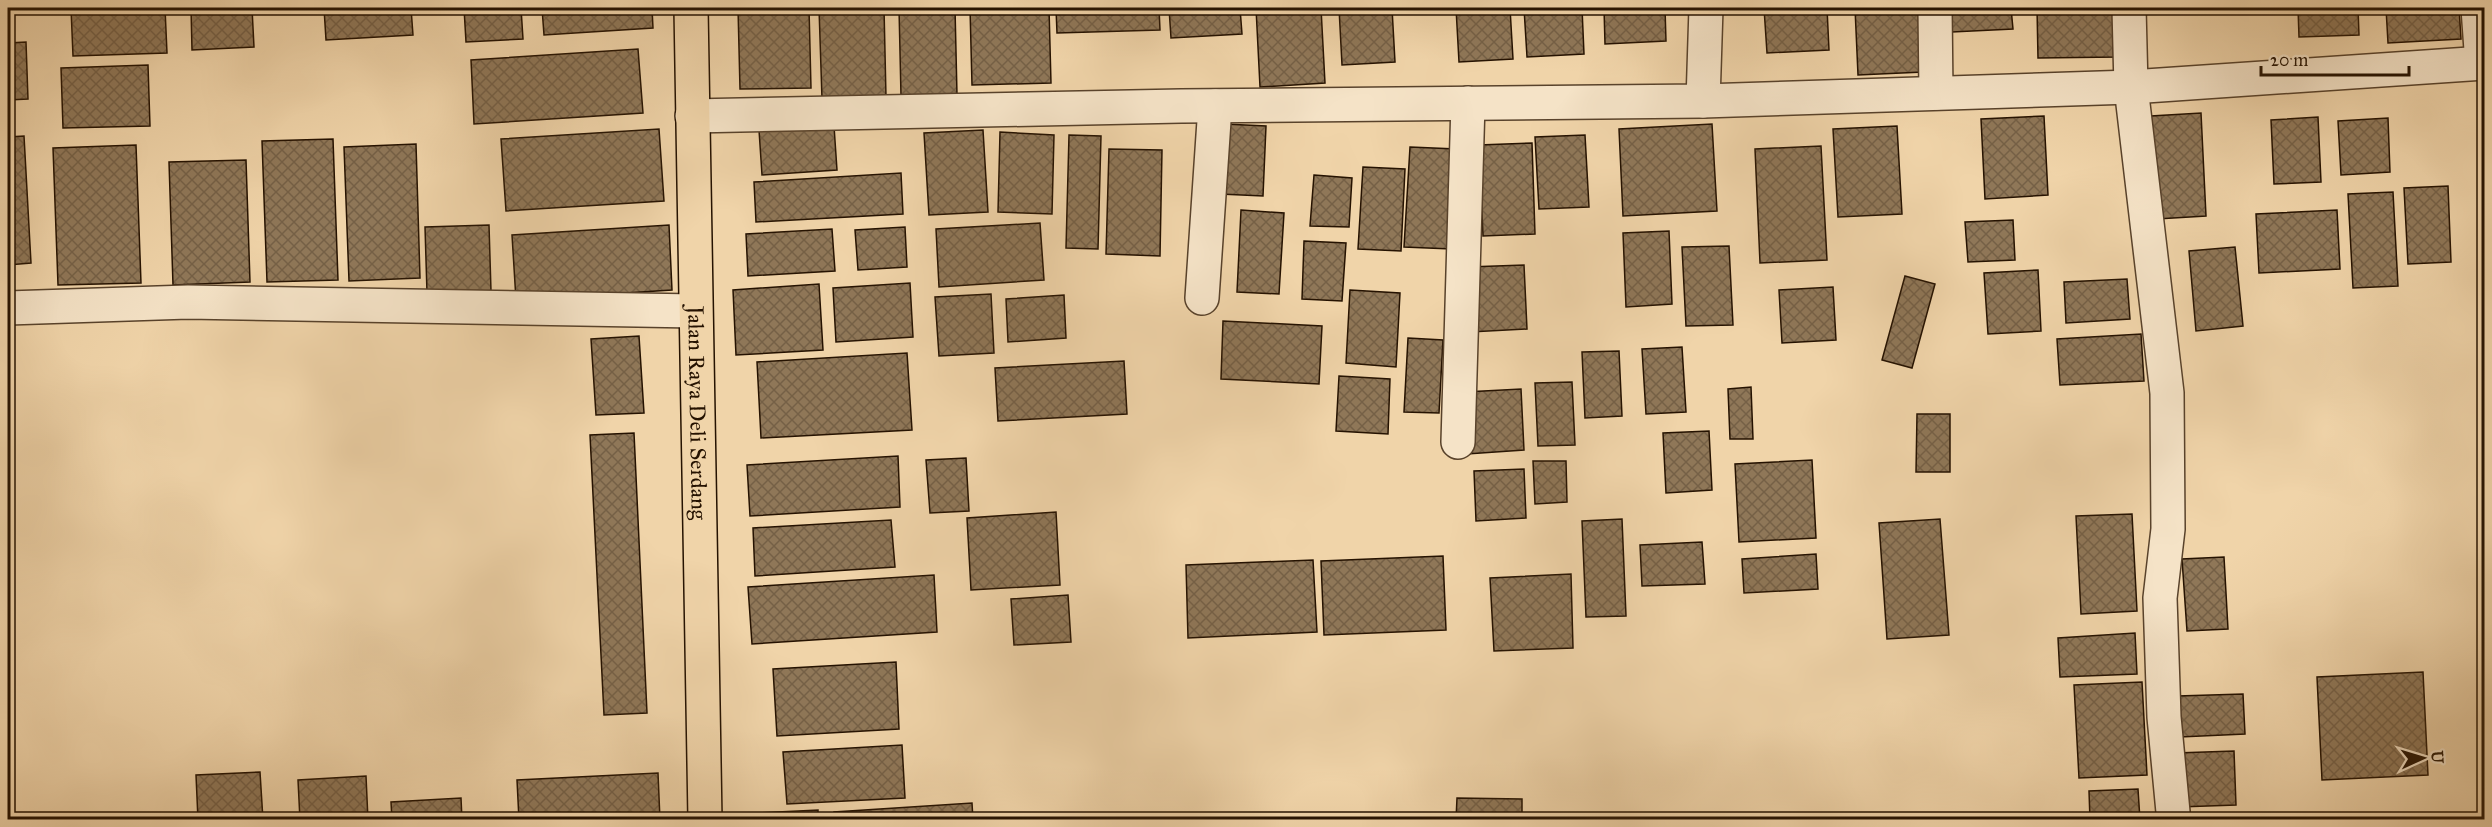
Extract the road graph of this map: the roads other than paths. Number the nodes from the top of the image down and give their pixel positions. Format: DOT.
graph roads {
  1 [pos="691,8"];
  2 [pos="1706,8"];
  3 [pos="1935,8"];
  4 [pos="2129,8"];
  5 [pos="2478,8"];
  6 [pos="2483,64"];
  7 [pos="2131,87"];
  8 [pos="1936,93"];
  9 [pos="1703,101"];
  10 [pos="1468,103"];
  11 [pos="1215,106"];
  12 [pos="692,116"];
  13 [pos="1202,298"];
  14 [pos="8,308"];
  15 [pos="695,311"];
  16 [pos="1458,442"];
  17 [pos="2173,812"];
  18 [pos="705,819"];
  1 -- 12 [label="main road, Jalan Raya Deli Serdang"];
  2 -- 9 [label="street"];
  3 -- 8 [label="street"];
  4 -- 7 [label="street"];
  5 -- 6 [label="street"];
  6 -- 7 [label="street"];
  7 -- 8 [label="street"];
  7 -- 17 [label="street"];
  8 -- 9 [label="street"];
  9 -- 10 [label="street"];
  10 -- 11 [label="street"];
  10 -- 16 [label="street"];
  11 -- 12 [label="street"];
  11 -- 13 [label="street"];
  12 -- 15 [label="main road, Jalan Raya Deli Serdang"];
  14 -- 15 [label="street"];
  15 -- 18 [label="main road, Jalan Raya Deli Serdang"];
}
